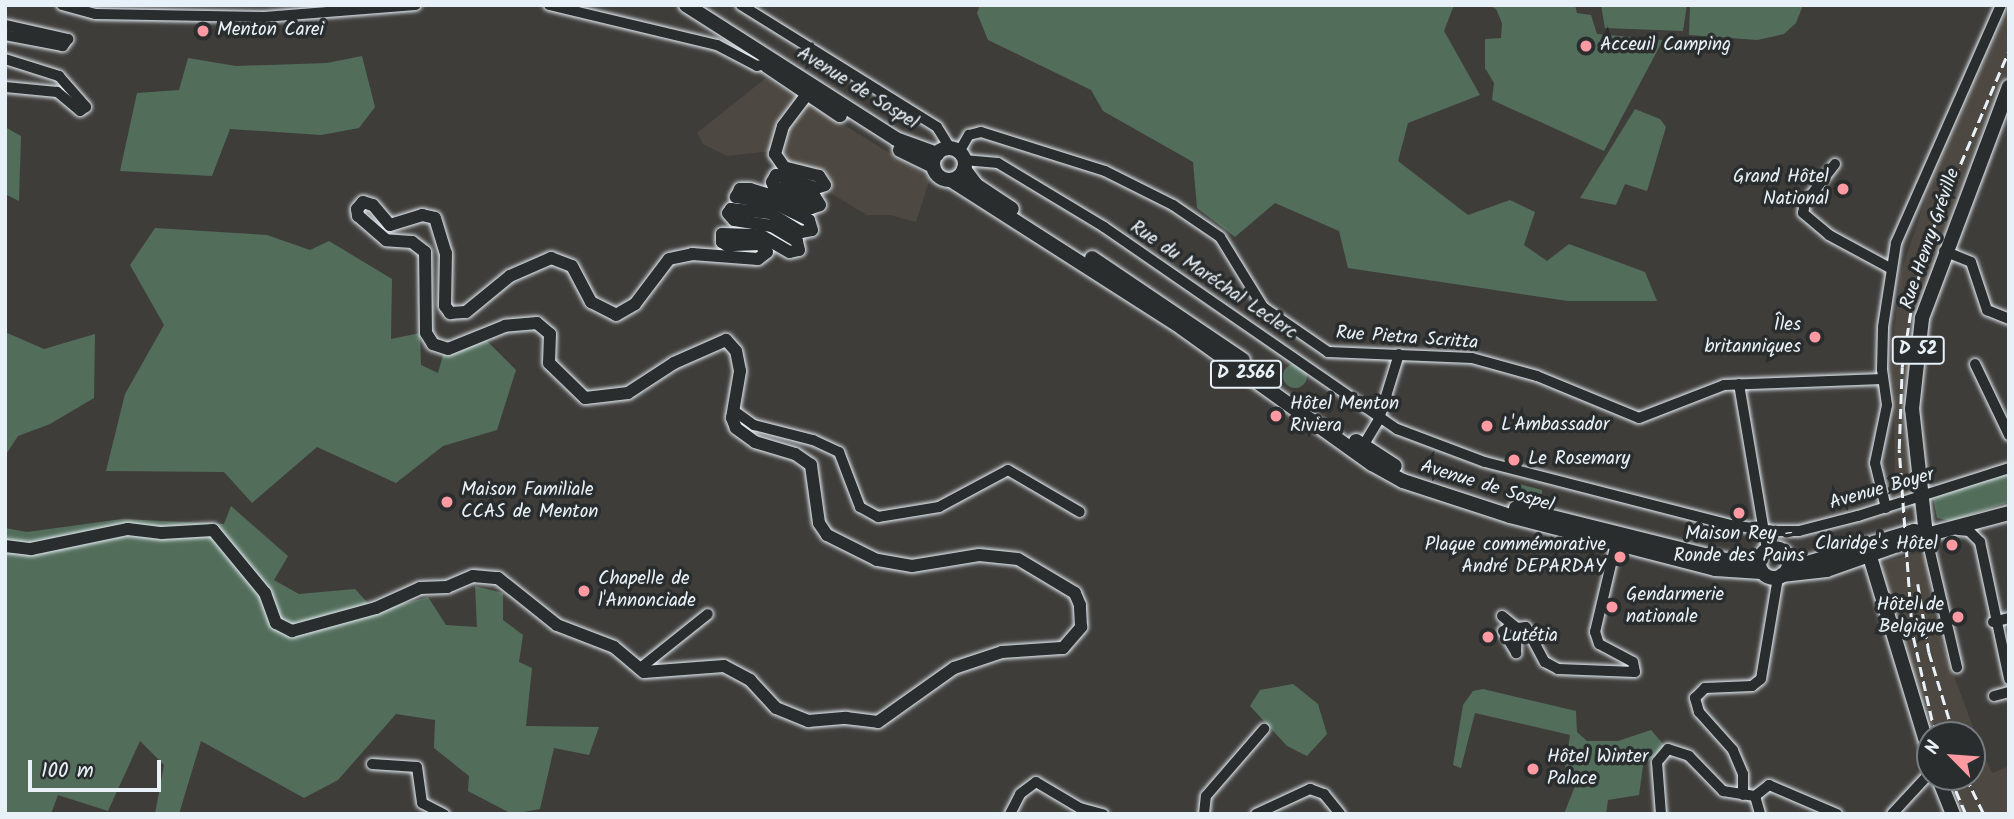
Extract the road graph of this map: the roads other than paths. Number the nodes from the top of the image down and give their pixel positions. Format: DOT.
graph roads {
  1 [pos="62,5"];
  2 [pos="416,5"];
  3 [pos="549,5"];
  4 [pos="686,5"];
  5 [pos="741,5"];
  6 [pos="2001,5"];
  7 [pos="567,7"];
  8 [pos="86,8"];
  9 [pos="5,25"];
  10 [pos="5,35"];
  11 [pos="5,59"];
  12 [pos="761,59"];
  13 [pos="5,87"];
  14 [pos="2009,87"];
  15 [pos="807,94"];
  16 [pos="2006,103"];
  17 [pos="951,158"];
  18 [pos="1835,164"];
  19 [pos="951,180"];
  20 [pos="1944,251"];
  21 [pos="1890,268"];
  22 [pos="2009,319"];
  23 [pos="1399,354"];
  24 [pos="1975,364"];
  25 [pos="1883,379"];
  26 [pos="1739,384"];
  27 [pos="733,410"];
  28 [pos="1379,419"];
  29 [pos="2009,435"];
  30 [pos="1360,449"];
  31 [pos="2009,468"];
  32 [pos="1920,499"];
  33 [pos="1886,508"];
  34 [pos="1080,512"];
  35 [pos="2009,513"];
  36 [pos="1943,530"];
  37 [pos="1761,531"];
  38 [pos="1926,534"];
  39 [pos="1617,538"];
  40 [pos="5,546"];
  41 [pos="1869,552"];
  42 [pos="1787,558"];
  43 [pos="1763,560"];
  44 [pos="1780,576"];
  45 [pos="708,614"];
  46 [pos="1502,616"];
  47 [pos="2009,618"];
  48 [pos="1993,622"];
  49 [pos="1517,628"];
  50 [pos="1503,631"];
  51 [pos="1957,667"];
  52 [pos="639,668"];
  53 [pos="2009,679"];
  54 [pos="2007,692"];
  55 [pos="1994,696"];
  56 [pos="1920,721"];
  57 [pos="1264,729"];
  58 [pos="372,765"];
  59 [pos="1916,789"];
  60 [pos="1944,791"];
  61 [pos="1743,795"];
  62 [pos="1755,796"];
  63 [pos="443,814"];
  64 [pos="1010,814"];
  65 [pos="1103,814"];
  66 [pos="1204,814"];
  67 [pos="1256,814"];
  68 [pos="1340,814"];
  69 [pos="1661,814"];
  70 [pos="1760,814"];
  71 [pos="1836,814"];
  72 [pos="1892,814"];
  73 [pos="1953,814"];
  1 -- 8 [label="street"];
  2 -- 8 [label="street"];
  3 -- 7 [label="street, Avenue de Sospel"];
  4 -- 12 [label="main road, Avenue de Sospel / D 2566"];
  5 -- 17 [label="street"];
  6 -- 21 [label="street"];
  7 -- 12 [label="street, Avenue de Sospel"];
  9 -- 10 [label="street"];
  11 -- 13 [label="street"];
  12 -- 15 [label="main road, Avenue de Sospel / D 2566"];
  12 -- 17 [label="main road, Avenue de Sospel / D 2566"];
  14 -- 16 [label="main road, Rue Henry Gréville / D 52"];
  15 -- 17 [label="main road, Avenue de Sospel / D 2566"];
  15 -- 27 [label="street"];
  16 -- 20 [label="main road, Rue Henry Gréville / D 52"];
  17 -- 19 [label="main road"];
  17 -- 19 [label="main road, Avenue de Sospel"];
  17 -- 23 [label="street, Rue Pietra Scritta"];
  17 -- 28 [label="street, Rue du Maréchal Leclerc"];
  17 -- 30 [label="main road, Avenue de Sospel / D 2566"];
  18 -- 21 [label="street"];
  19 -- 30 [label="main road, Avenue de Sospel / D 2566"];
  20 -- 22 [label="street"];
  20 -- 32 [label="main road, Rue Henry Gréville / D 52"];
  21 -- 25 [label="street"];
  23 -- 26 [label="street, Rue Pietra Scritta"];
  23 -- 28 [label="street"];
  24 -- 29 [label="street"];
  25 -- 26 [label="street, Rue Pietra Scritta"];
  25 -- 33 [label="street"];
  26 -- 37 [label="street"];
  27 -- 34 [label="street"];
  27 -- 52 [label="street"];
  28 -- 30 [label="street"];
  28 -- 37 [label="street, Rue du Maréchal Leclerc"];
  30 -- 39 [label="main road, Avenue de Sospel / D 2566"];
  31 -- 32 [label="street, Avenue Boyer"];
  32 -- 33 [label="street, Avenue Boyer"];
  32 -- 38 [label="main road, Rue Henry Gréville / D 52"];
  33 -- 37 [label="street, Avenue Boyer"];
  35 -- 36 [label="main road"];
  36 -- 38 [label="main road"];
  36 -- 48 [label="street"];
  37 -- 43 [label="street"];
  38 -- 41 [label="main road"];
  38 -- 51 [label="street"];
  39 -- 43 [label="main road, Avenue de Sospel / D 2566"];
  39 -- 49 [label="street"];
  40 -- 52 [label="street"];
  41 -- 42 [label="main road"];
  41 -- 44 [label="main road"];
  41 -- 56 [label="main road"];
  42 -- 43 [label="main road"];
  42 -- 44 [label="main road"];
  43 -- 44 [label="main road"];
  44 -- 61 [label="street"];
  45 -- 52 [label="street"];
  46 -- 49 [label="street"];
  47 -- 48 [label="street"];
  48 -- 53 [label="street"];
  49 -- 50 [label="street"];
  54 -- 55 [label="street"];
  57 -- 66 [label="street"];
  58 -- 63 [label="street"];
  59 -- 72 [label="street"];
  60 -- 73 [label="main road"];
  61 -- 62 [label="street"];
  61 -- 69 [label="street"];
  62 -- 70 [label="street"];
  62 -- 71 [label="street"];
  64 -- 65 [label="street"];
  67 -- 68 [label="street"];
}
